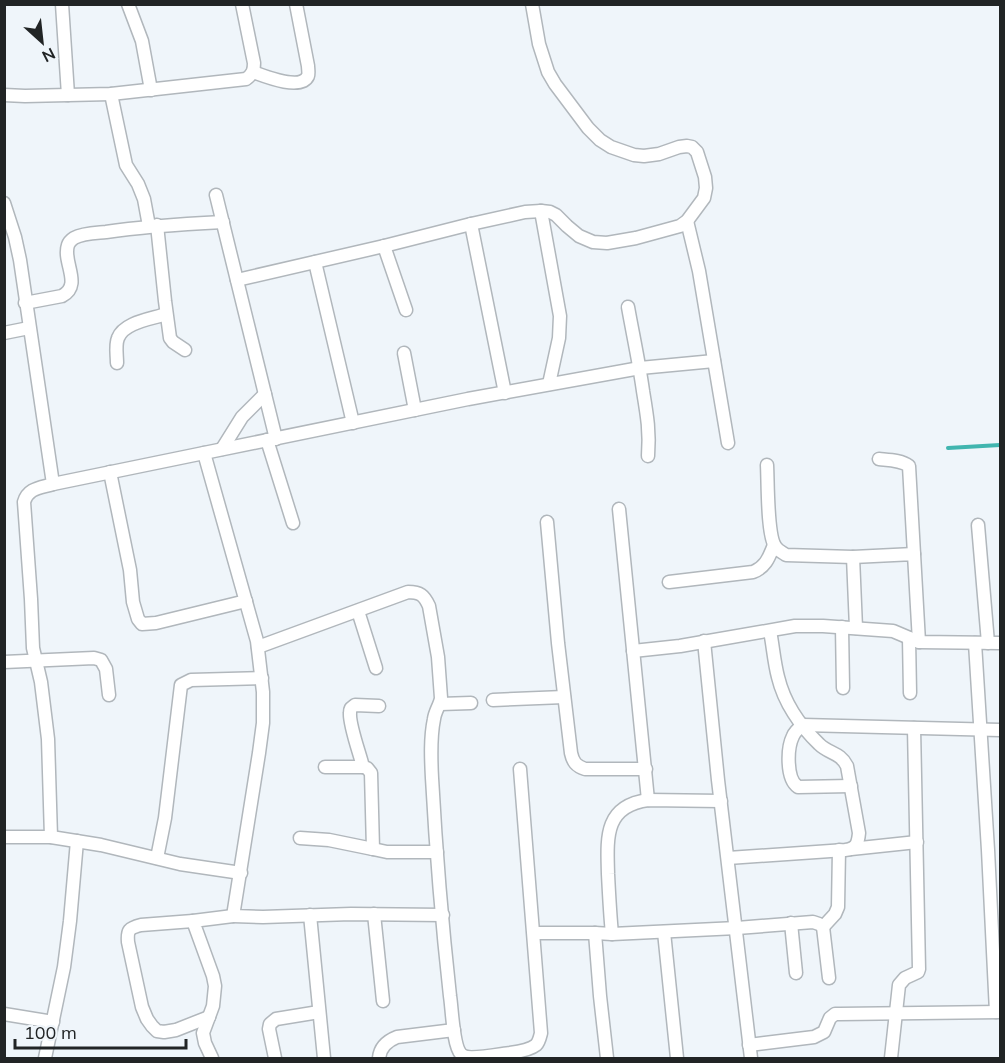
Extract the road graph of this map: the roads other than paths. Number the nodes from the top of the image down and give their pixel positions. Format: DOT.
graph roads {
  1 [pos="62,4"];
  2 [pos="242,4"];
  3 [pos="296,4"];
  4 [pos="532,4"];
  5 [pos="130,5"];
  6 [pos="253,72"];
  7 [pos="151,90"];
  8 [pos="111,94"];
  9 [pos="4,95"];
  10 [pos="68,95"];
  11 [pos="216,195"];
  12 [pos="4,203"];
  13 [pos="541,211"];
  14 [pos="687,221"];
  15 [pos="223,222"];
  16 [pos="471,224"];
  17 [pos="153,226"];
  18 [pos="384,246"];
  19 [pos="315,262"];
  20 [pos="237,280"];
  21 [pos="26,303"];
  22 [pos="628,307"];
  23 [pos="406,310"];
  24 [pos="166,314"];
  25 [pos="29,328"];
  26 [pos="4,333"];
  27 [pos="184,350"];
  28 [pos="404,353"];
  29 [pos="714,361"];
  30 [pos="117,363"];
  31 [pos="640,368"];
  32 [pos="549,384"];
  33 [pos="505,393"];
  34 [pos="265,394"];
  35 [pos="415,410"];
  36 [pos="353,423"];
  37 [pos="271,439"];
  38 [pos="728,443"];
  39 [pos="222,449"];
  40 [pos="204,453"];
  41 [pos="648,456"];
  42 [pos="879,459"];
  43 [pos="767,465"];
  44 [pos="110,472"];
  45 [pos="53,484"];
  46 [pos="619,509"];
  47 [pos="547,522"];
  48 [pos="293,523"];
  49 [pos="978,525"];
  50 [pos="774,545"];
  51 [pos="914,554"];
  52 [pos="853,557"];
  53 [pos="669,582"];
  54 [pos="246,602"];
  55 [pos="358,611"];
  56 [pos="842,627"];
  57 [pos="856,628"];
  58 [pos="770,631"];
  59 [pos="257,639"];
  60 [pos="914,640"];
  61 [pos="704,641"];
  62 [pos="988,643"];
  63 [pos="633,651"];
  64 [pos="35,660"];
  65 [pos="4,662"];
  66 [pos="376,668"];
  67 [pos="262,678"];
  68 [pos="843,688"];
  69 [pos="910,693"];
  70 [pos="109,695"];
  71 [pos="564,697"];
  72 [pos="493,700"];
  73 [pos="471,703"];
  74 [pos="440,704"];
  75 [pos="379,706"];
  76 [pos="803,725"];
  77 [pos="914,728"];
  78 [pos="980,730"];
  79 [pos="1000,730"];
  80 [pos="324,767"];
  81 [pos="363,767"];
  82 [pos="520,769"];
  83 [pos="646,769"];
  84 [pos="851,786"];
  85 [pos="648,800"];
  86 [pos="721,801"];
  87 [pos="4,837"];
  88 [pos="51,837"];
  89 [pos="300,838"];
  90 [pos="77,841"];
  91 [pos="917,842"];
  92 [pos="373,849"];
  93 [pos="845,850"];
  94 [pos="437,852"];
  95 [pos="157,858"];
  96 [pos="728,858"];
  97 [pos="241,873"];
  98 [pos="374,914"];
  99 [pos="233,915"];
  100 [pos="310,915"];
  101 [pos="443,915"];
  102 [pos="193,921"];
  103 [pos="791,923"];
  104 [pos="823,927"];
  105 [pos="737,928"];
  106 [pos="664,932"];
  107 [pos="534,933"];
  108 [pos="595,933"];
  109 [pos="612,934"];
  110 [pos="796,973"];
  111 [pos="829,978"];
  112 [pos="383,1000"];
  113 [pos="319,1012"];
  114 [pos="998,1012"];
  115 [pos="895,1013"];
  116 [pos="4,1014"];
  117 [pos="209,1017"];
  118 [pos="53,1022"];
  119 [pos="454,1030"];
  120 [pos="749,1045"];
  121 [pos="518,1055"];
  122 [pos="324,1058"];
  123 [pos="464,1058"];
  124 [pos="45,1059"];
  125 [pos="212,1059"];
  126 [pos="275,1059"];
  127 [pos="379,1059"];
  128 [pos="607,1059"];
  129 [pos="677,1059"];
  130 [pos="751,1059"];
  131 [pos="891,1059"];
  1 -- 10 [label="street"];
  2 -- 6 [label="street"];
  3 -- 6 [label="street"];
  4 -- 14 [label="street"];
  5 -- 7 [label="street"];
  6 -- 7 [label="street"];
  7 -- 8 [label="street"];
  8 -- 10 [label="street"];
  8 -- 17 [label="street"];
  9 -- 10 [label="street"];
  11 -- 15 [label="street"];
  12 -- 21 [label="street"];
  13 -- 14 [label="street"];
  13 -- 16 [label="street"];
  13 -- 32 [label="street"];
  14 -- 29 [label="street"];
  15 -- 17 [label="street"];
  15 -- 20 [label="street"];
  16 -- 18 [label="street"];
  16 -- 33 [label="street"];
  17 -- 21 [label="street"];
  17 -- 24 [label="street"];
  18 -- 19 [label="street"];
  18 -- 23 [label="street"];
  19 -- 20 [label="street"];
  19 -- 36 [label="street"];
  20 -- 34 [label="street"];
  21 -- 25 [label="street"];
  22 -- 31 [label="street"];
  24 -- 27 [label="street"];
  24 -- 30 [label="street"];
  25 -- 26 [label="street"];
  25 -- 45 [label="street"];
  28 -- 35 [label="street"];
  29 -- 31 [label="street"];
  29 -- 38 [label="street"];
  31 -- 32 [label="street"];
  31 -- 41 [label="street"];
  32 -- 33 [label="street"];
  33 -- 35 [label="street"];
  34 -- 37 [label="street"];
  34 -- 39 [label="street"];
  35 -- 36 [label="street"];
  36 -- 37 [label="street"];
  37 -- 39 [label="street"];
  37 -- 48 [label="street"];
  39 -- 40 [label="street"];
  40 -- 44 [label="street"];
  40 -- 54 [label="street"];
  42 -- 51 [label="street"];
  43 -- 50 [label="street"];
  44 -- 45 [label="street"];
  44 -- 54 [label="street"];
  45 -- 64 [label="street"];
  46 -- 63 [label="street"];
  47 -- 71 [label="street"];
  49 -- 62 [label="street"];
  50 -- 52 [label="street"];
  50 -- 53 [label="street"];
  51 -- 52 [label="street"];
  51 -- 60 [label="street"];
  52 -- 57 [label="street"];
  54 -- 59 [label="street"];
  55 -- 59 [label="street"];
  55 -- 66 [label="street"];
  55 -- 74 [label="street"];
  56 -- 57 [label="street"];
  56 -- 58 [label="street"];
  56 -- 68 [label="street"];
  57 -- 60 [label="street"];
  58 -- 61 [label="street"];
  58 -- 76 [label="street"];
  59 -- 67 [label="street"];
  60 -- 62 [label="street"];
  60 -- 69 [label="street"];
  61 -- 63 [label="street"];
  61 -- 86 [label="street"];
  62 -- 78 [label="street"];
  63 -- 83 [label="street"];
  64 -- 65 [label="street"];
  64 -- 70 [label="street"];
  64 -- 88 [label="street"];
  67 -- 95 [label="street"];
  67 -- 97 [label="street"];
  71 -- 72 [label="street"];
  71 -- 83 [label="street"];
  73 -- 74 [label="street"];
  74 -- 94 [label="street"];
  75 -- 81 [label="street"];
  76 -- 77 [label="street"];
  76 -- 84 [label="street"];
  76 -- 84 [label="street"];
  77 -- 78 [label="street"];
  77 -- 91 [label="street"];
  78 -- 79 [label="street"];
  78 -- 114 [label="street"];
  80 -- 81 [label="street"];
  81 -- 92 [label="street"];
  82 -- 107 [label="street"];
  83 -- 85 [label="street"];
  84 -- 93 [label="street"];
  85 -- 86 [label="street"];
  85 -- 109 [label="street"];
  86 -- 96 [label="street"];
  87 -- 88 [label="street"];
  88 -- 90 [label="street"];
  89 -- 92 [label="street"];
  90 -- 95 [label="street"];
  90 -- 118 [label="street"];
  91 -- 93 [label="street"];
  91 -- 115 [label="street"];
  92 -- 94 [label="street"];
  93 -- 96 [label="street"];
  93 -- 104 [label="street"];
  94 -- 101 [label="street"];
  95 -- 97 [label="street"];
  96 -- 105 [label="street"];
  97 -- 99 [label="street"];
  98 -- 100 [label="street"];
  98 -- 101 [label="street"];
  98 -- 112 [label="street"];
  99 -- 100 [label="street"];
  99 -- 102 [label="street"];
  100 -- 113 [label="street"];
  101 -- 119 [label="street"];
  102 -- 117 [label="street"];
  102 -- 117 [label="street"];
  103 -- 104 [label="street"];
  103 -- 105 [label="street"];
  103 -- 110 [label="street"];
  104 -- 111 [label="street"];
  105 -- 106 [label="street"];
  105 -- 120 [label="street"];
  106 -- 109 [label="street"];
  106 -- 129 [label="street"];
  107 -- 108 [label="street"];
  107 -- 121 [label="street"];
  108 -- 109 [label="street"];
  108 -- 128 [label="street"];
  113 -- 122 [label="street"];
  113 -- 126 [label="street"];
  114 -- 115 [label="street"];
  115 -- 120 [label="street"];
  115 -- 131 [label="street"];
  116 -- 118 [label="street"];
  117 -- 125 [label="street"];
  118 -- 124 [label="street"];
  119 -- 123 [label="street"];
  119 -- 127 [label="street"];
  120 -- 130 [label="street"];
  121 -- 123 [label="street"];
}
